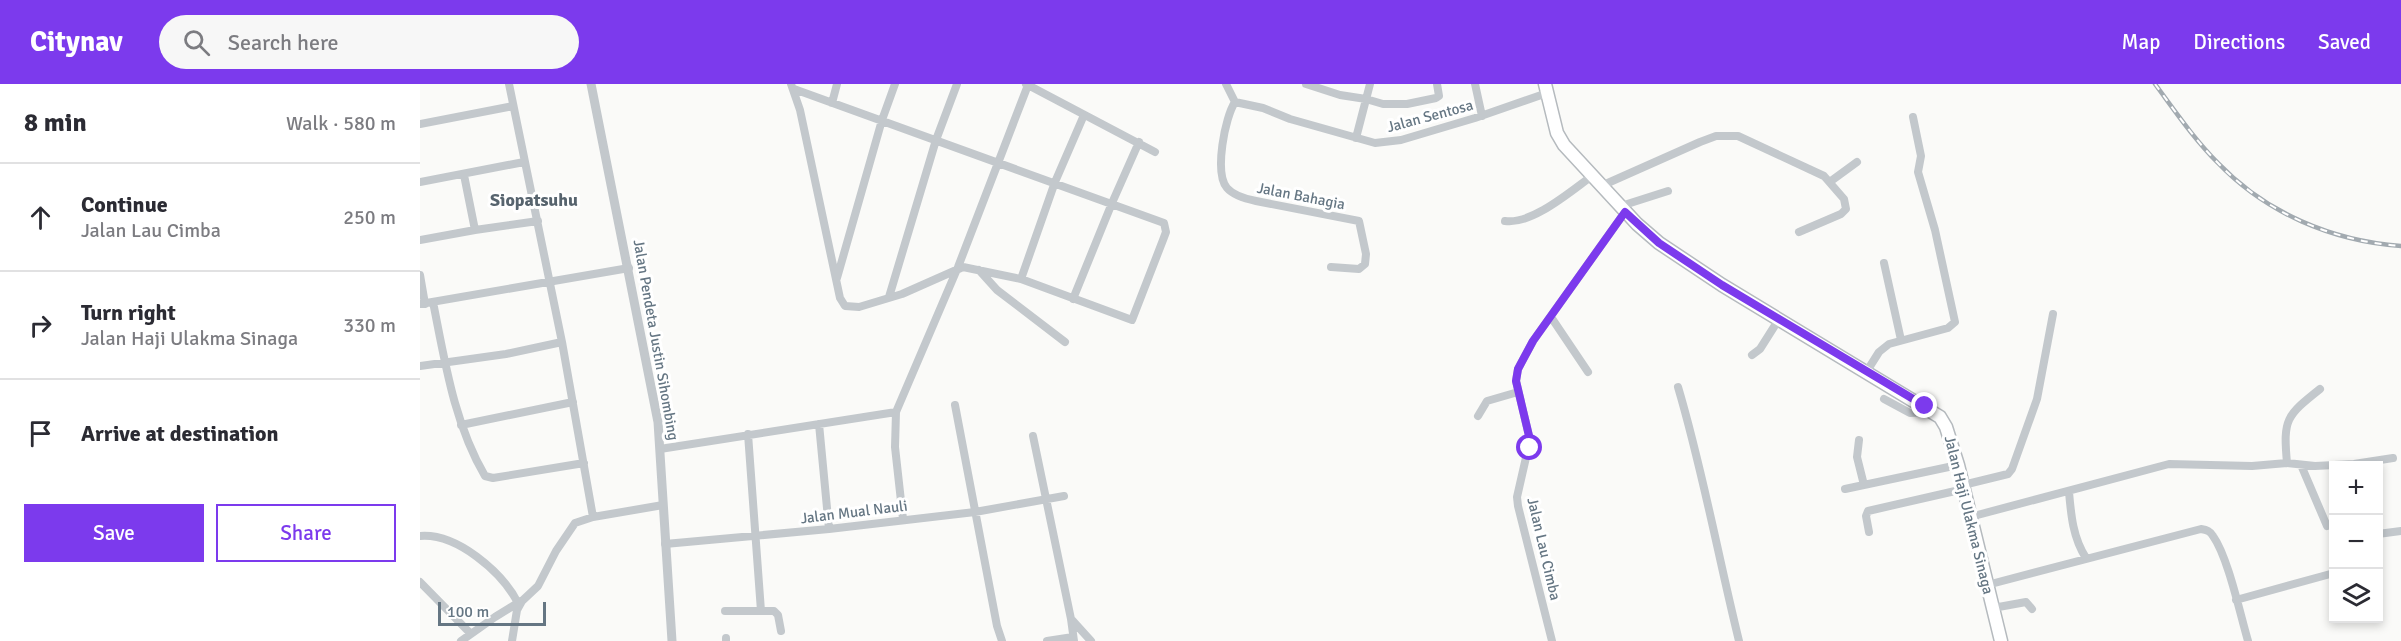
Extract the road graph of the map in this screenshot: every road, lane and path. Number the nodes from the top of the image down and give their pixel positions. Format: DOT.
graph roads {
  1 [pos="509,84"];
  2 [pos="591,84"];
  3 [pos="837,84"];
  4 [pos="895,84"];
  5 [pos="957,84"];
  6 [pos="1226,84"];
  7 [pos="1306,84"];
  8 [pos="1370,84"];
  9 [pos="1437,84"];
  10 [pos="1475,84"];
  11 [pos="1027,85"];
  12 [pos="792,86"];
  13 [pos="1546,88"];
  14 [pos="1366,99"];
  15 [pos="1236,102"];
  16 [pos="832,103"];
  17 [pos="513,106"];
  18 [pos="1084,115"];
  19 [pos="1482,116"];
  20 [pos="1913,117"];
  21 [pos="882,120"];
  22 [pos="420,124"];
  23 [pos="1356,138"];
  24 [pos="936,140"];
  25 [pos="1139,142"];
  26 [pos="1155,152"];
  27 [pos="998,161"];
  28 [pos="524,162"];
  29 [pos="1857,162"];
  30 [pos="464,175"];
  31 [pos="1592,176"];
  32 [pos="1831,181"];
  33 [pos="420,182"];
  34 [pos="1055,182"];
  35 [pos="1601,186"];
  36 [pos="1668,191"];
  37 [pos="1112,203"];
  38 [pos="1623,209"];
  39 [pos="538,221"];
  40 [pos="1505,221"];
  41 [pos="475,230"];
  42 [pos="1799,232"];
  43 [pos="420,240"];
  44 [pos="1884,263"];
  45 [pos="958,267"];
  46 [pos="1331,267"];
  47 [pos="629,268"];
  48 [pos="978,269"];
  49 [pos="420,276"];
  50 [pos="837,279"];
  51 [pos="1020,279"];
  52 [pos="550,282"];
  53 [pos="889,297"];
  54 [pos="1073,299"];
  55 [pos="426,303"];
  56 [pos="2053,314"];
  57 [pos="1551,317"];
  58 [pos="1779,319"];
  59 [pos="1901,339"];
  60 [pos="562,342"];
  61 [pos="1065,342"];
  62 [pos="1752,356"];
  63 [pos="445,363"];
  64 [pos="420,366"];
  65 [pos="1867,371"];
  66 [pos="1588,372"];
  67 [pos="1678,387"];
  68 [pos="2320,388"];
  69 [pos="1518,392"];
  70 [pos="1884,399"];
  71 [pos="573,402"];
  72 [pos="955,405"];
  73 [pos="896,412"];
  74 [pos="1934,412"];
  75 [pos="1478,416"];
  76 [pos="819,424"];
  77 [pos="460,426"];
  78 [pos="748,434"];
  79 [pos="1033,436"];
  80 [pos="1859,440"];
  81 [pos="660,449"];
  82 [pos="2392,458"];
  83 [pos="584,463"];
  84 [pos="2287,464"];
  85 [pos="1958,465"];
  86 [pos="2301,465"];
  87 [pos="1864,485"];
  88 [pos="1963,487"];
  89 [pos="1845,489"];
  90 [pos="2069,492"];
  91 [pos="1064,496"];
  92 [pos="1046,499"];
  93 [pos="663,505"];
  94 [pos="975,512"];
  95 [pos="593,517"];
  96 [pos="1970,517"];
  97 [pos="903,519"];
  98 [pos="2327,526"];
  99 [pos="829,529"];
  100 [pos="1869,531"];
  101 [pos="2401,531"];
  102 [pos="2383,533"];
  103 [pos="420,536"];
  104 [pos="757,536"];
  105 [pos="665,544"];
  106 [pos="2085,558"];
  107 [pos="2329,574"];
  108 [pos="420,582"];
  109 [pos="1987,585"];
  110 [pos="2236,600"];
  111 [pos="520,602"];
  112 [pos="1993,608"];
  113 [pos="2032,609"];
  114 [pos="725,611"];
  115 [pos="761,611"];
  116 [pos="1071,619"];
  117 [pos="782,631"];
  118 [pos="471,634"];
  119 [pos="1073,639"];
  120 [pos="461,641"];
  121 [pos="512,641"];
  122 [pos="672,641"];
  123 [pos="1002,641"];
  124 [pos="1047,641"];
  125 [pos="1091,641"];
  126 [pos="1552,641"];
  127 [pos="1739,641"];
  128 [pos="2001,641"];
  129 [pos="2248,641"];
  1 -- 17 [label="street"];
  2 -- 47 [label="street, Jalan Pendeta Justin Sihombing"];
  3 -- 16 [label="street"];
  4 -- 21 [label="street"];
  5 -- 24 [label="street"];
  6 -- 15 [label="street"];
  7 -- 14 [label="street"];
  8 -- 14 [label="street"];
  9 -- 14 [label="street"];
  10 -- 19 [label="street"];
  11 -- 18 [label="street"];
  11 -- 27 [label="street"];
  12 -- 16 [label="street"];
  12 -- 50 [label="street"];
  13 -- 19 [label="street, Jalan Sentosa"];
  13 -- 31 [label="main road, Jalan Haji Ulakma Sinaga"];
  14 -- 23 [label="street"];
  15 -- 23 [label="street, Jalan Sentosa"];
  15 -- 46 [label="street, Jalan Bahagia"];
  16 -- 21 [label="street"];
  17 -- 22 [label="street"];
  17 -- 28 [label="street"];
  18 -- 25 [label="street"];
  18 -- 34 [label="street"];
  19 -- 23 [label="street, Jalan Sentosa"];
  20 -- 59 [label="street"];
  21 -- 24 [label="street"];
  21 -- 50 [label="street"];
  24 -- 27 [label="street"];
  24 -- 53 [label="street"];
  25 -- 26 [label="street"];
  25 -- 37 [label="street"];
  27 -- 34 [label="street"];
  27 -- 45 [label="street"];
  28 -- 30 [label="street"];
  28 -- 39 [label="street"];
  29 -- 32 [label="street"];
  30 -- 33 [label="street"];
  30 -- 41 [label="street"];
  31 -- 35 [label="main road, Jalan Haji Ulakma Sinaga"];
  31 -- 40 [label="street"];
  32 -- 35 [label="street"];
  32 -- 42 [label="street"];
  34 -- 37 [label="street"];
  34 -- 51 [label="street"];
  35 -- 38 [label="main road, Jalan Haji Ulakma Sinaga"];
  36 -- 38 [label="street"];
  37 -- 54 [label="street"];
  37 -- 54 [label="street"];
  38 -- 57 [label="street, Jalan Lau Cimba"];
  38 -- 58 [label="main road, Jalan Haji Ulakma Sinaga"];
  39 -- 41 [label="street"];
  39 -- 52 [label="street"];
  41 -- 43 [label="street"];
  44 -- 59 [label="street"];
  45 -- 48 [label="street"];
  45 -- 53 [label="street"];
  45 -- 73 [label="street"];
  47 -- 52 [label="street"];
  47 -- 81 [label="street, Jalan Pendeta Justin Sihombing"];
  48 -- 51 [label="street"];
  48 -- 61 [label="street"];
  49 -- 55 [label="street"];
  50 -- 53 [label="street"];
  51 -- 54 [label="street"];
  52 -- 55 [label="street"];
  52 -- 60 [label="street"];
  55 -- 63 [label="street"];
  56 -- 88 [label="street"];
  57 -- 66 [label="street"];
  57 -- 69 [label="street, Jalan Lau Cimba"];
  58 -- 62 [label="street"];
  58 -- 65 [label="main road, Jalan Haji Ulakma Sinaga"];
  59 -- 65 [label="street"];
  60 -- 63 [label="street"];
  60 -- 71 [label="street"];
  63 -- 64 [label="street"];
  63 -- 77 [label="street"];
  65 -- 74 [label="main road, Jalan Haji Ulakma Sinaga"];
  67 -- 127 [label="street"];
  68 -- 84 [label="street"];
  69 -- 75 [label="street"];
  69 -- 126 [label="street, Jalan Lau Cimba"];
  70 -- 74 [label="street"];
  71 -- 77 [label="street"];
  71 -- 83 [label="street"];
  72 -- 94 [label="street"];
  73 -- 76 [label="street"];
  73 -- 97 [label="street"];
  74 -- 85 [label="main road, Jalan Haji Ulakma Sinaga"];
  76 -- 78 [label="street"];
  76 -- 99 [label="street"];
  77 -- 83 [label="street"];
  78 -- 81 [label="street"];
  78 -- 104 [label="street"];
  79 -- 92 [label="street"];
  80 -- 87 [label="street"];
  81 -- 93 [label="street, Jalan Pendeta Justin Sihombing"];
  82 -- 86 [label="street"];
  83 -- 95 [label="street"];
  84 -- 86 [label="street"];
  84 -- 90 [label="street"];
  85 -- 87 [label="street"];
  85 -- 88 [label="main road, Jalan Haji Ulakma Sinaga"];
  86 -- 98 [label="street"];
  87 -- 89 [label="street"];
  88 -- 96 [label="main road, Jalan Haji Ulakma Sinaga"];
  88 -- 100 [label="street"];
  90 -- 96 [label="street"];
  90 -- 106 [label="street"];
  91 -- 92 [label="street, Jalan Mual Nauli"];
  92 -- 94 [label="street, Jalan Mual Nauli"];
  92 -- 116 [label="street"];
  93 -- 95 [label="street"];
  93 -- 105 [label="street, Jalan Pendeta Justin Sihombing"];
  94 -- 97 [label="street, Jalan Mual Nauli"];
  94 -- 123 [label="street"];
  95 -- 111 [label="street"];
  96 -- 109 [label="main road, Jalan Haji Ulakma Sinaga"];
  97 -- 99 [label="street, Jalan Mual Nauli"];
  99 -- 104 [label="street, Jalan Mual Nauli"];
  101 -- 102 [label="street"];
  103 -- 111 [label="street"];
  104 -- 105 [label="street, Jalan Mual Nauli"];
  104 -- 115 [label="street"];
  105 -- 122 [label="street, Jalan Pendeta Justin Sihombing"];
  106 -- 109 [label="street"];
  106 -- 110 [label="street"];
  107 -- 110 [label="street"];
  108 -- 118 [label="street"];
  109 -- 112 [label="main road, Jalan Haji Ulakma Sinaga"];
  110 -- 129 [label="street"];
  111 -- 118 [label="street"];
  111 -- 121 [label="street"];
  112 -- 113 [label="street"];
  112 -- 128 [label="main road, Jalan Haji Ulakma Sinaga"];
  114 -- 115 [label="street"];
  115 -- 117 [label="street"];
  116 -- 119 [label="street"];
  116 -- 125 [label="street"];
  118 -- 120 [label="street"];
  119 -- 124 [label="street"];
}
